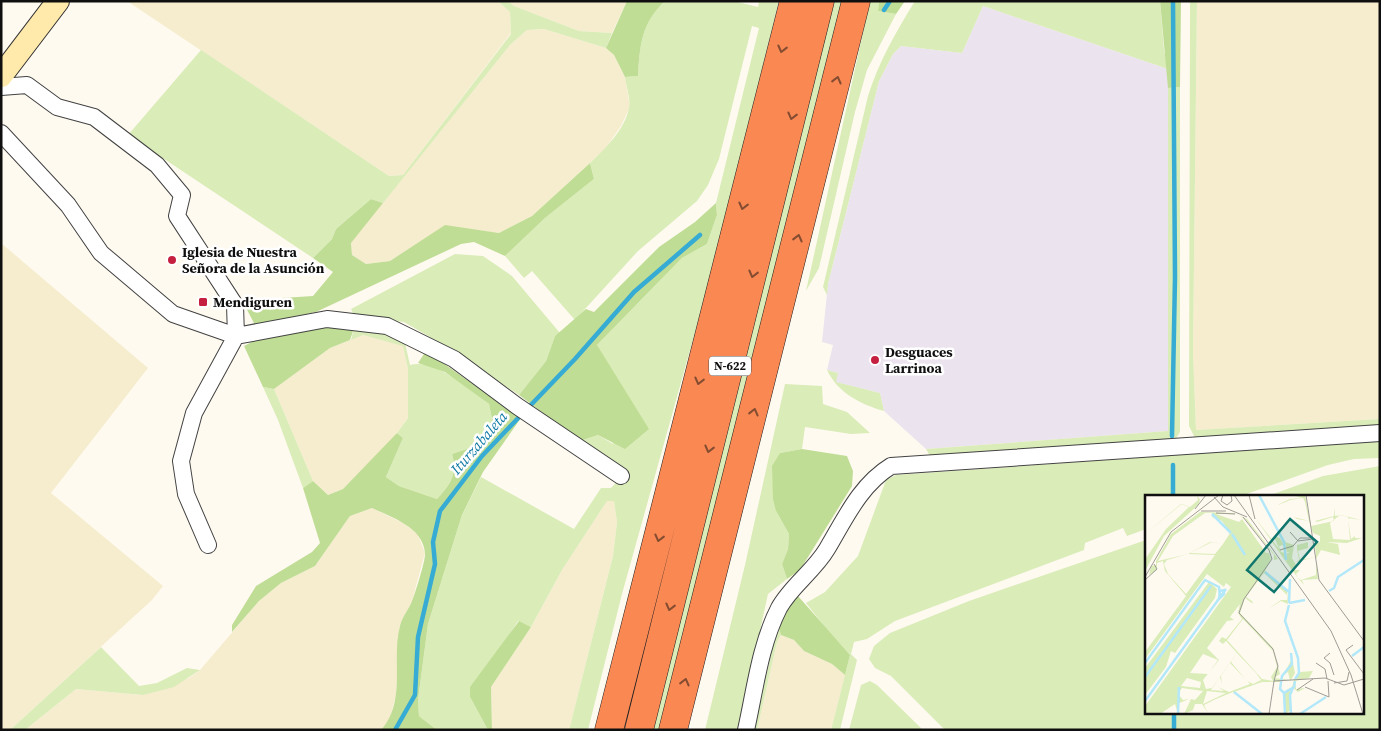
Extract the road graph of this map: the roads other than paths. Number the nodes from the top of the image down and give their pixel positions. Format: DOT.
graph roads {
  1 [pos="58,1"];
  2 [pos="794,1"];
  3 [pos="820,1"];
  4 [pos="856,1"];
  5 [pos="1,76"];
  6 [pos="1,87"];
  7 [pos="1,133"];
  8 [pos="236,336"];
  9 [pos="1380,433"];
  10 [pos="621,476"];
  11 [pos="208,544"];
  12 [pos="609,730"];
  13 [pos="639,730"];
  14 [pos="673,730"];
  15 [pos="746,730"];
  1 -- 5 [label="street"];
  2 -- 12 [label="highway, one-way"];
  3 -- 13 [label="highway, N-622, one-way"];
  14 -- 4 [label="highway, N-622, one-way"];
  6 -- 8 [label="street"];
  7 -- 8 [label="street"];
  8 -- 10 [label="street"];
  8 -- 11 [label="street"];
  9 -- 15 [label="street"];
}
